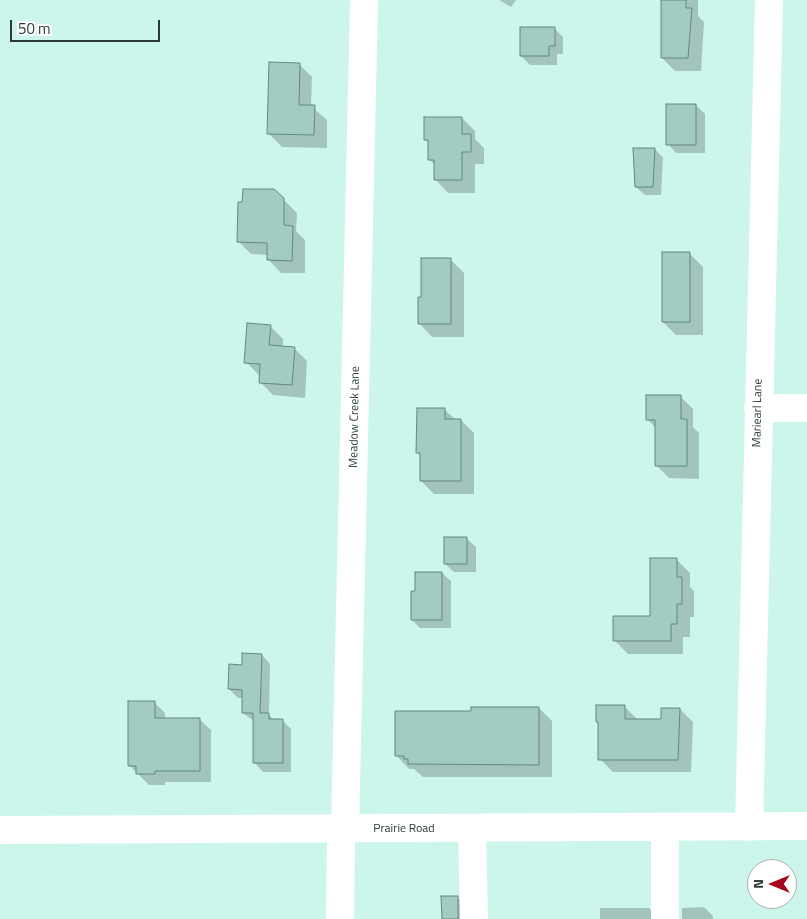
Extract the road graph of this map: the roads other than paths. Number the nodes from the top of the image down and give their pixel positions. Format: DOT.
graph roads {
  1 [pos="769,0"];
  2 [pos="364,4"];
  3 [pos="758,408"];
  4 [pos="807,408"];
  5 [pos="807,826"];
  6 [pos="749,827"];
  7 [pos="665,828"];
  8 [pos="343,829"];
  9 [pos="472,829"];
  10 [pos="0,830"];
  11 [pos="340,919"];
  12 [pos="474,919"];
  13 [pos="665,919"];
  1 -- 3 [label="street, Mariearl Lane"];
  2 -- 8 [label="street, Meadow Creek Lane"];
  3 -- 4 [label="street"];
  3 -- 6 [label="street, Mariearl Lane"];
  5 -- 6 [label="street, Prairie Road"];
  6 -- 7 [label="street, Prairie Road"];
  7 -- 9 [label="street, Prairie Road"];
  7 -- 13 [label="street"];
  8 -- 9 [label="street, Prairie Road"];
  8 -- 10 [label="street, Prairie Road"];
  8 -- 11 [label="street, Meadow Creek Lane"];
  9 -- 12 [label="street"];
}
